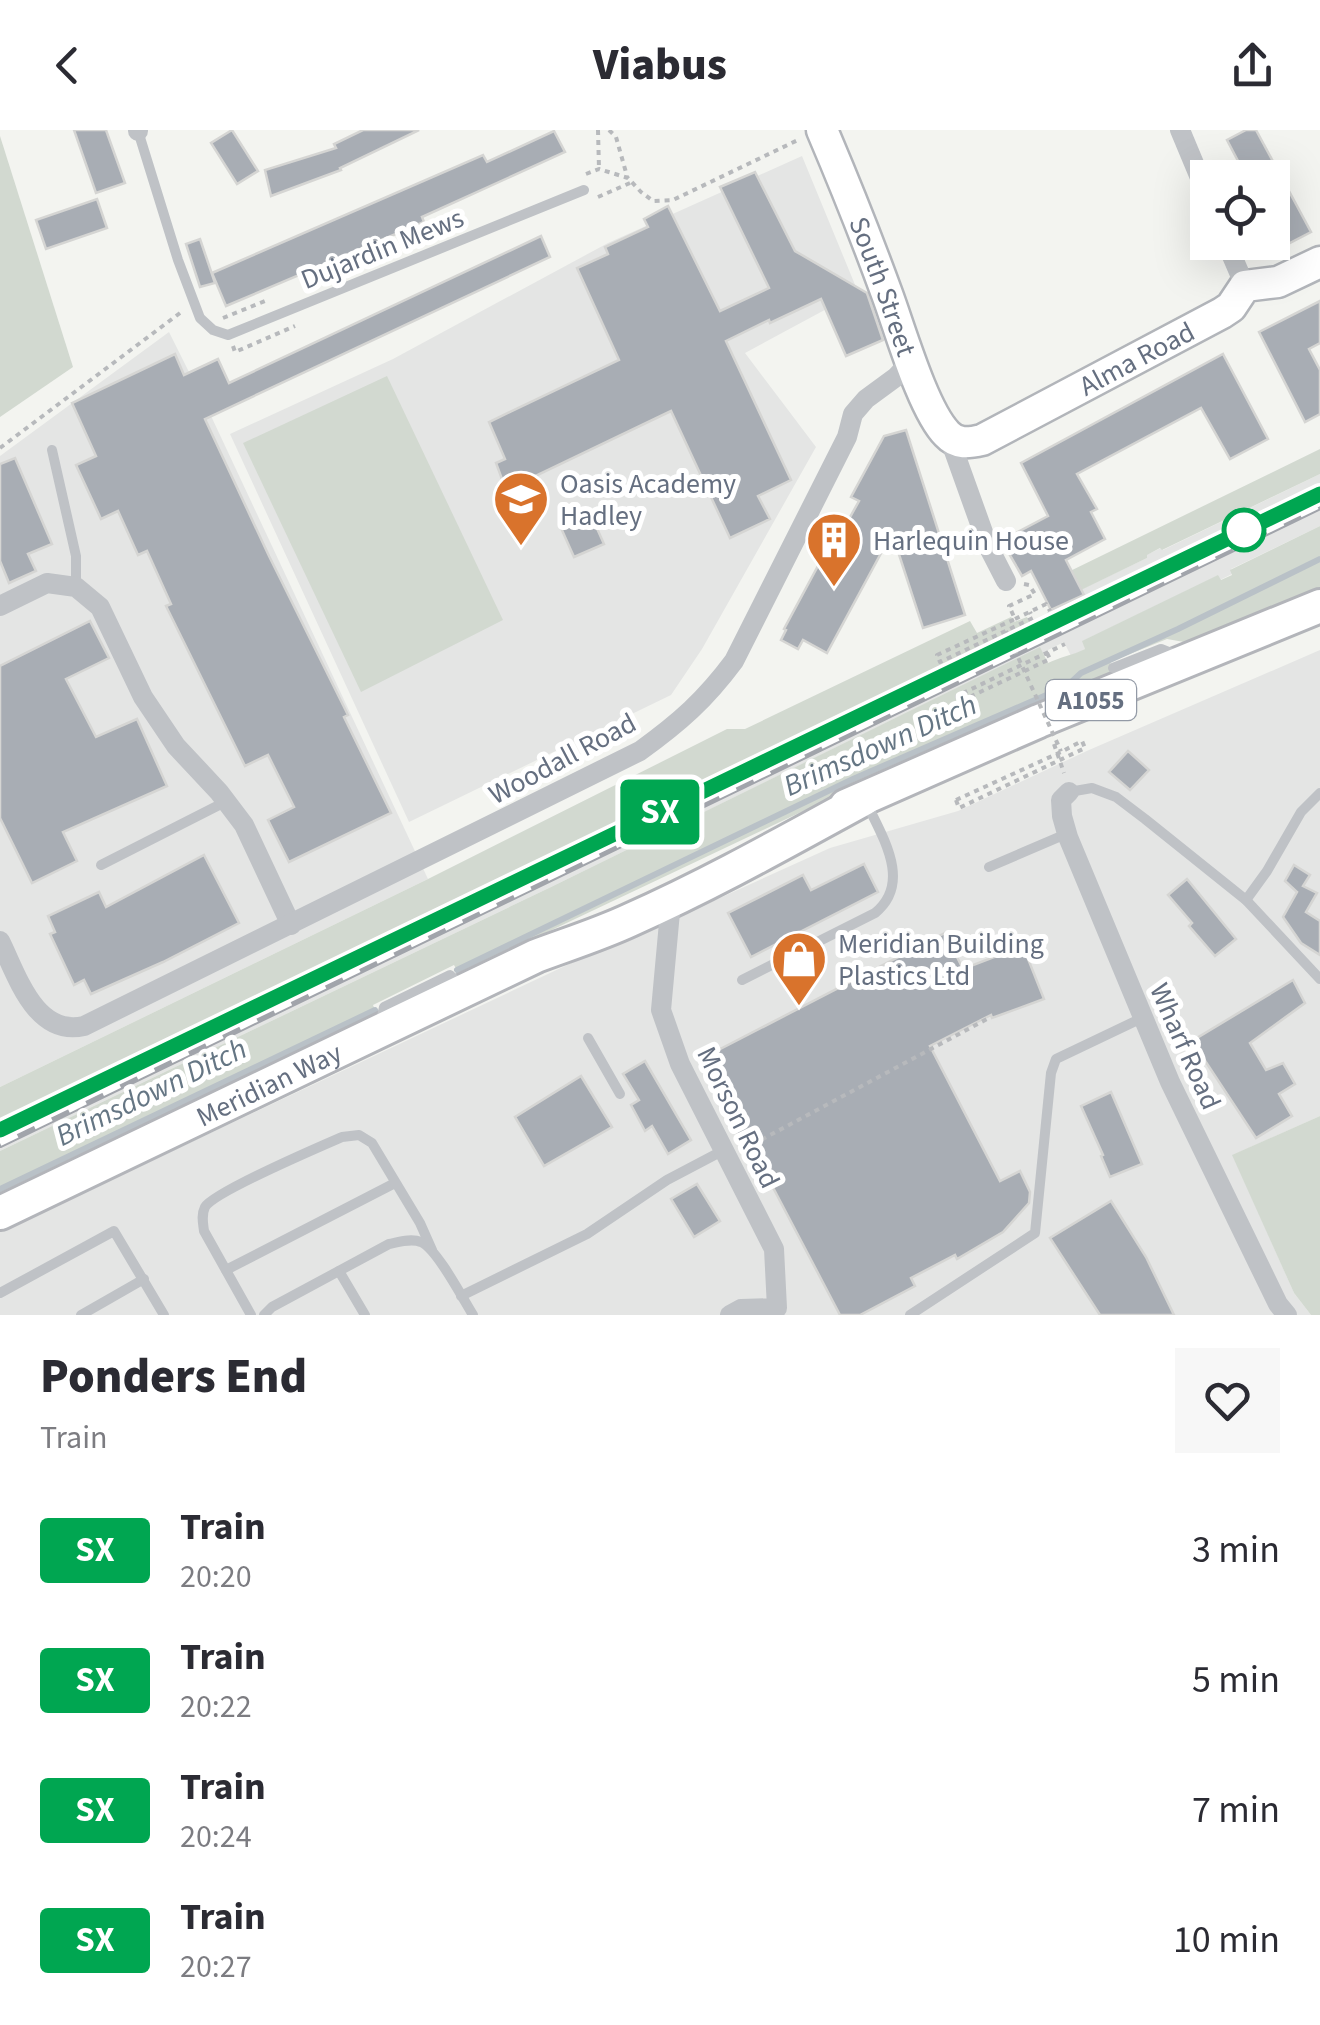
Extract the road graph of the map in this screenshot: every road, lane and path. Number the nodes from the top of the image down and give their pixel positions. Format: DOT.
graph roads {
  1 [pos="138,130"];
  2 [pos="598,130"];
  3 [pos="609,130"];
  4 [pos="1180,130"];
  5 [pos="812,134"];
  6 [pos="1193,160"];
  7 [pos="628,178"];
  8 [pos="584,190"];
  9 [pos="1234,260"];
  10 [pos="1320,262"];
  11 [pos="1245,286"];
  12 [pos="911,360"];
  13 [pos="950,438"];
  14 [pos="52,450"];
  15 [pos="1006,581"];
  16 [pos="76,586"];
  17 [pos="1031,596"];
  18 [pos="1043,598"];
  19 [pos="1046,604"];
  20 [pos="0,606"];
  21 [pos="1320,606"];
  22 [pos="1050,611"];
  23 [pos="1030,612"];
  24 [pos="1014,619"];
  25 [pos="1006,631"];
  26 [pos="1065,644"];
  27 [pos="1045,654"];
  28 [pos="1022,665"];
  29 [pos="1176,666"];
  30 [pos="1113,668"];
  31 [pos="1052,740"];
  32 [pos="1061,752"];
  33 [pos="1062,759"];
  34 [pos="1069,792"];
  35 [pos="1320,794"];
  36 [pos="864,799"];
  37 [pos="226,802"];
  38 [pos="1067,833"];
  39 [pos="101,866"];
  40 [pos="990,867"];
  41 [pos="1246,900"];
  42 [pos="671,901"];
  43 [pos="291,925"];
  44 [pos="0,941"];
  45 [pos="536,956"];
  46 [pos="1320,979"];
  47 [pos="742,980"];
  48 [pos="1142,1018"];
  49 [pos="987,1020"];
  50 [pos="588,1038"];
  51 [pos="620,1094"];
  52 [pos="735,1149"];
  53 [pos="396,1183"];
  54 [pos="0,1213"];
  55 [pos="432,1250"];
  56 [pos="226,1270"];
  57 [pos="339,1270"];
  58 [pos="144,1279"];
  59 [pos="0,1294"];
  60 [pos="461,1296"];
  61 [pos="783,1312"];
  62 [pos="80,1315"];
  63 [pos="164,1315"];
  64 [pos="251,1315"];
  65 [pos="264,1315"];
  66 [pos="365,1315"];
  67 [pos="473,1315"];
  68 [pos="730,1315"];
  69 [pos="910,1315"];
  70 [pos="1287,1315"];
  1 -- 8 [label="lane, Dujardin Mews"];
  2 -- 7 [label="path"];
  3 -- 7 [label="path"];
  4 -- 6 [label="street"];
  5 -- 7 [label="path"];
  5 -- 12 [label="street, South Street"];
  9 -- 11 [label="street"];
  10 -- 11 [label="street"];
  11 -- 13 [label="street, Alma Road"];
  12 -- 13 [label="street, South Street"];
  12 -- 43 [label="street, Woodall Road"];
  13 -- 15 [label="street"];
  14 -- 16 [label="lane"];
  16 -- 20 [label="street"];
  16 -- 37 [label="street"];
  17 -- 24 [label="path"];
  18 -- 19 [label="path"];
  19 -- 22 [label="path"];
  19 -- 23 [label="path"];
  21 -- 29 [label="main road, Meridian Way / A1055"];
  23 -- 24 [label="path"];
  23 -- 25 [label="path"];
  24 -- 25 [label="path"];
  25 -- 28 [label="path, bridge"];
  26 -- 27 [label="path"];
  27 -- 28 [label="path"];
  27 -- 28 [label="path"];
  28 -- 32 [label="path, bridge"];
  29 -- 30 [label="lane"];
  29 -- 36 [label="main road, Meridian Way / A1055"];
  31 -- 33 [label="path"];
  32 -- 33 [label="path"];
  32 -- 33 [label="path, bridge"];
  34 -- 38 [label="street, Wharf Road"];
  34 -- 41 [label="lane"];
  35 -- 41 [label="lane"];
  36 -- 42 [label="main road, Meridian Way / A1055"];
  36 -- 45 [label="main road, Meridian Way / A1055"];
  36 -- 47 [label="lane"];
  37 -- 39 [label="lane"];
  37 -- 43 [label="street"];
  38 -- 40 [label="lane"];
  38 -- 48 [label="street, Wharf Road"];
  41 -- 46 [label="lane"];
  42 -- 45 [label="main road, Meridian Way / A1055"];
  42 -- 52 [label="street, Morson Road"];
  43 -- 44 [label="street, Woodall Road"];
  45 -- 54 [label="main road, Meridian Way / A1055"];
  48 -- 69 [label="lane"];
  48 -- 70 [label="street, Wharf Road"];
  49 -- 52 [label="path"];
  50 -- 51 [label="lane"];
  52 -- 60 [label="lane"];
  52 -- 61 [label="street, Morson Road"];
  53 -- 55 [label="lane"];
  53 -- 56 [label="lane"];
  53 -- 56 [label="lane"];
  55 -- 57 [label="lane"];
  55 -- 60 [label="lane"];
  56 -- 64 [label="lane"];
  57 -- 65 [label="lane"];
  57 -- 66 [label="lane"];
  58 -- 59 [label="lane"];
  58 -- 62 [label="lane"];
  58 -- 63 [label="lane"];
  60 -- 67 [label="lane"];
  61 -- 68 [label="street, Morson Road"];
}
